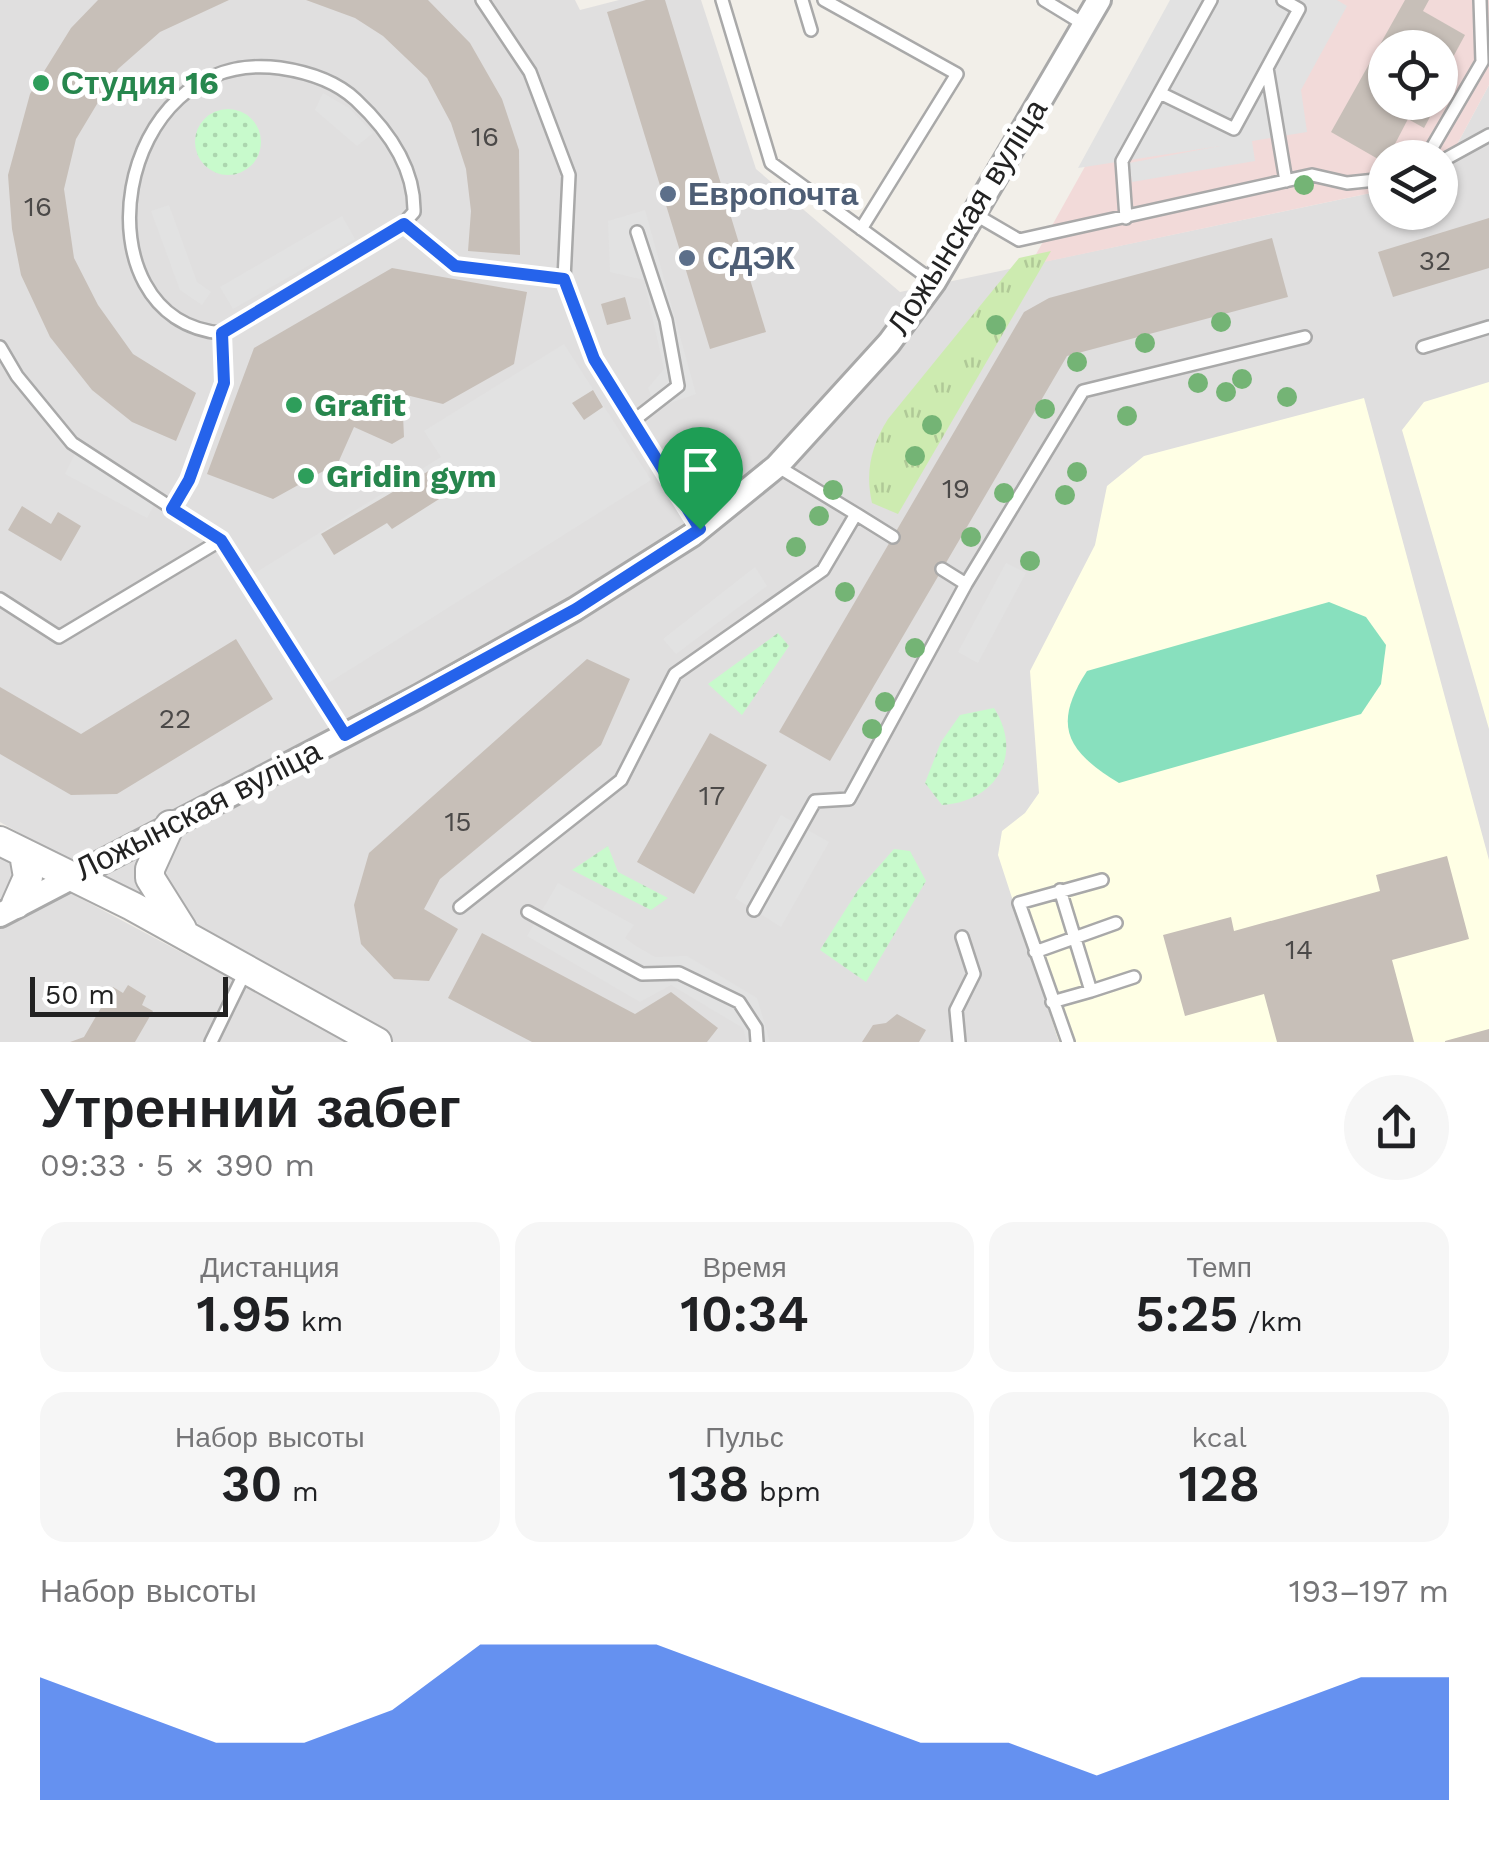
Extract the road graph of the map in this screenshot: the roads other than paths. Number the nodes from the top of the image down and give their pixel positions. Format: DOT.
graph roads {
  1 [pos="482,0"];
  2 [pos="722,0"];
  3 [pos="802,0"];
  4 [pos="824,0"];
  5 [pos="1044,0"];
  6 [pos="1099,0"];
  7 [pos="1211,0"];
  8 [pos="1283,0"];
  9 [pos="1480,0"];
  10 [pos="1085,25"];
  11 [pos="811,30"];
  12 [pos="1267,68"];
  13 [pos="1160,92"];
  14 [pos="1489,135"];
  15 [pos="1436,140"];
  16 [pos="1458,152"];
  17 [pos="1286,180"];
  18 [pos="1368,181"];
  19 [pos="976,215"];
  20 [pos="1126,218"];
  21 [pos="404,224"];
  22 [pos="861,230"];
  23 [pos="638,232"];
  24 [pos="564,279"];
  25 [pos="934,282"];
  26 [pos="1489,327"];
  27 [pos="222,333"];
  28 [pos="1304,336"];
  29 [pos="0,346"];
  30 [pos="1423,347"];
  31 [pos="632,420"];
  32 [pos="776,466"];
  33 [pos="172,509"];
  34 [pos="856,514"];
  35 [pos="700,529"];
  36 [pos="893,537"];
  37 [pos="221,540"];
  38 [pos="942,569"];
  39 [pos="966,584"];
  40 [pos="0,599"];
  41 [pos="345,735"];
  42 [pos="170,825"];
  43 [pos="12,848"];
  44 [pos="72,875"];
  45 [pos="1102,880"];
  46 [pos="1060,890"];
  47 [pos="460,907"];
  48 [pos="8,910"];
  49 [pos="754,910"];
  50 [pos="528,912"];
  51 [pos="1116,923"];
  52 [pos="962,937"];
  53 [pos="1075,937"];
  54 [pos="190,938"];
  55 [pos="1035,952"];
  56 [pos="247,968"];
  57 [pos="1134,976"];
  58 [pos="1091,991"];
  59 [pos="1052,1002"];
  60 [pos="211,1042"];
  61 [pos="378,1042"];
  62 [pos="757,1042"];
  63 [pos="959,1042"];
  64 [pos="1068,1042"];
  1 -- 24 [label="lane"];
  2 -- 22 [label="lane"];
  3 -- 11 [label="lane"];
  4 -- 22 [label="lane"];
  5 -- 10 [label="lane"];
  6 -- 10 [label="street, Ложынская вуліца"];
  7 -- 13 [label="lane"];
  8 -- 12 [label="lane"];
  9 -- 15 [label="lane"];
  10 -- 19 [label="street, Ложынская вуліца"];
  12 -- 13 [label="lane"];
  12 -- 17 [label="lane"];
  13 -- 20 [label="lane"];
  14 -- 16 [label="lane"];
  17 -- 18 [label="lane"];
  17 -- 20 [label="lane"];
  19 -- 20 [label="lane"];
  19 -- 25 [label="street, Ложынская вуліца"];
  21 -- 24 [label="lane"];
  21 -- 27 [label="lane"];
  21 -- 27 [label="lane"];
  22 -- 25 [label="lane"];
  23 -- 31 [label="lane"];
  24 -- 31 [label="lane"];
  25 -- 32 [label="street, Ложынская вуліца"];
  26 -- 30 [label="lane"];
  27 -- 33 [label="lane"];
  28 -- 39 [label="lane"];
  29 -- 33 [label="lane"];
  31 -- 35 [label="lane"];
  32 -- 34 [label="lane"];
  32 -- 35 [label="street, Ложынская вуліца"];
  33 -- 37 [label="lane"];
  34 -- 36 [label="lane"];
  34 -- 47 [label="lane"];
  35 -- 41 [label="street, Ложынская вуліца"];
  37 -- 40 [label="lane"];
  37 -- 41 [label="lane"];
  38 -- 39 [label="lane"];
  39 -- 49 [label="lane"];
  41 -- 42 [label="street, Ложынская вуліца"];
  42 -- 44 [label="street, Ложынская вуліца"];
  42 -- 54 [label="street"];
  43 -- 44 [label="street"];
  43 -- 48 [label="street"];
  44 -- 48 [label="street, Ложынская вуліца"];
  44 -- 54 [label="street"];
  45 -- 46 [label="lane"];
  46 -- 53 [label="lane"];
  46 -- 55 [label="lane"];
  50 -- 62 [label="lane"];
  51 -- 53 [label="lane"];
  52 -- 63 [label="lane"];
  53 -- 55 [label="lane"];
  53 -- 58 [label="lane"];
  54 -- 56 [label="street"];
  55 -- 59 [label="lane"];
  56 -- 60 [label="lane"];
  56 -- 61 [label="street"];
  57 -- 58 [label="lane"];
  58 -- 59 [label="lane"];
  59 -- 64 [label="lane"];
}
